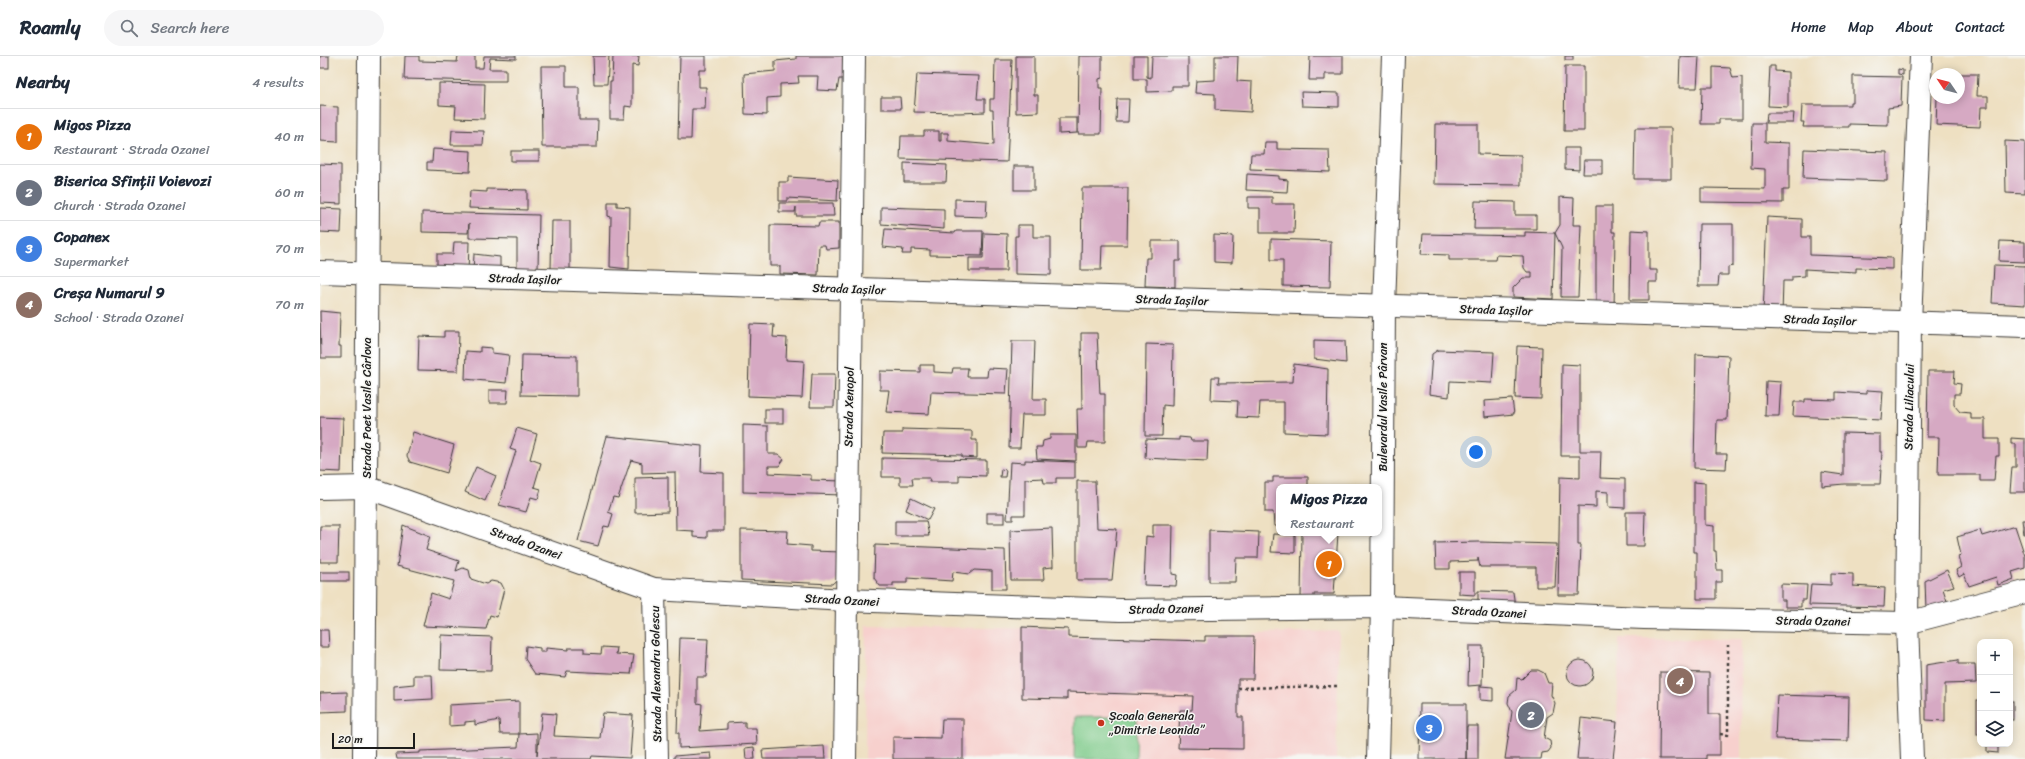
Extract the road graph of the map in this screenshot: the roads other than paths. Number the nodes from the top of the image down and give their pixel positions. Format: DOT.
graph roads {
  1 [pos="370,56"];
  2 [pos="854,56"];
  3 [pos="1393,56"];
  4 [pos="1921,56"];
  5 [pos="320,272"];
  6 [pos="368,274"];
  7 [pos="851,289"];
  8 [pos="1384,306"];
  9 [pos="1910,323"];
  10 [pos="2025,326"];
  11 [pos="366,487"];
  12 [pos="320,488"];
  13 [pos="654,589"];
  14 [pos="2025,592"];
  15 [pos="846,600"];
  16 [pos="1382,607"];
  17 [pos="1907,623"];
  18 [pos="364,759"];
  19 [pos="657,759"];
  20 [pos="845,759"];
  21 [pos="1378,759"];
  22 [pos="1912,759"];
  1 -- 6 [label="street, Strada Poet Vasile Cârlova"];
  2 -- 7 [label="street, Strada Xenopol"];
  3 -- 8 [label="street, Bulevardul Vasile Pârvan"];
  4 -- 9 [label="street, Strada Liliacului"];
  5 -- 6 [label="street, Strada Iașilor"];
  6 -- 7 [label="street, Strada Iașilor"];
  6 -- 11 [label="street, Strada Poet Vasile Cârlova"];
  7 -- 8 [label="street, Strada Iașilor"];
  7 -- 15 [label="street, Strada Xenopol"];
  8 -- 9 [label="street, Strada Iașilor"];
  8 -- 16 [label="street, Bulevardul Vasile Pârvan"];
  9 -- 10 [label="street, Strada Iașilor"];
  9 -- 17 [label="street, Strada Liliacului"];
  11 -- 12 [label="street, Strada Ozanei"];
  11 -- 13 [label="street, Strada Ozanei"];
  11 -- 18 [label="street, Strada Poet Vasile Cârlova"];
  13 -- 15 [label="street, Strada Ozanei"];
  13 -- 19 [label="street, Strada Alexandru Golescu"];
  14 -- 17 [label="street, Strada Ozanei"];
  15 -- 16 [label="street, Strada Ozanei"];
  15 -- 20 [label="street, Strada Xenopol"];
  16 -- 17 [label="street, Strada Ozanei"];
  16 -- 21 [label="street, Bulevardul Vasile Pârvan"];
  17 -- 22 [label="street, Strada Liliacului"];
}
